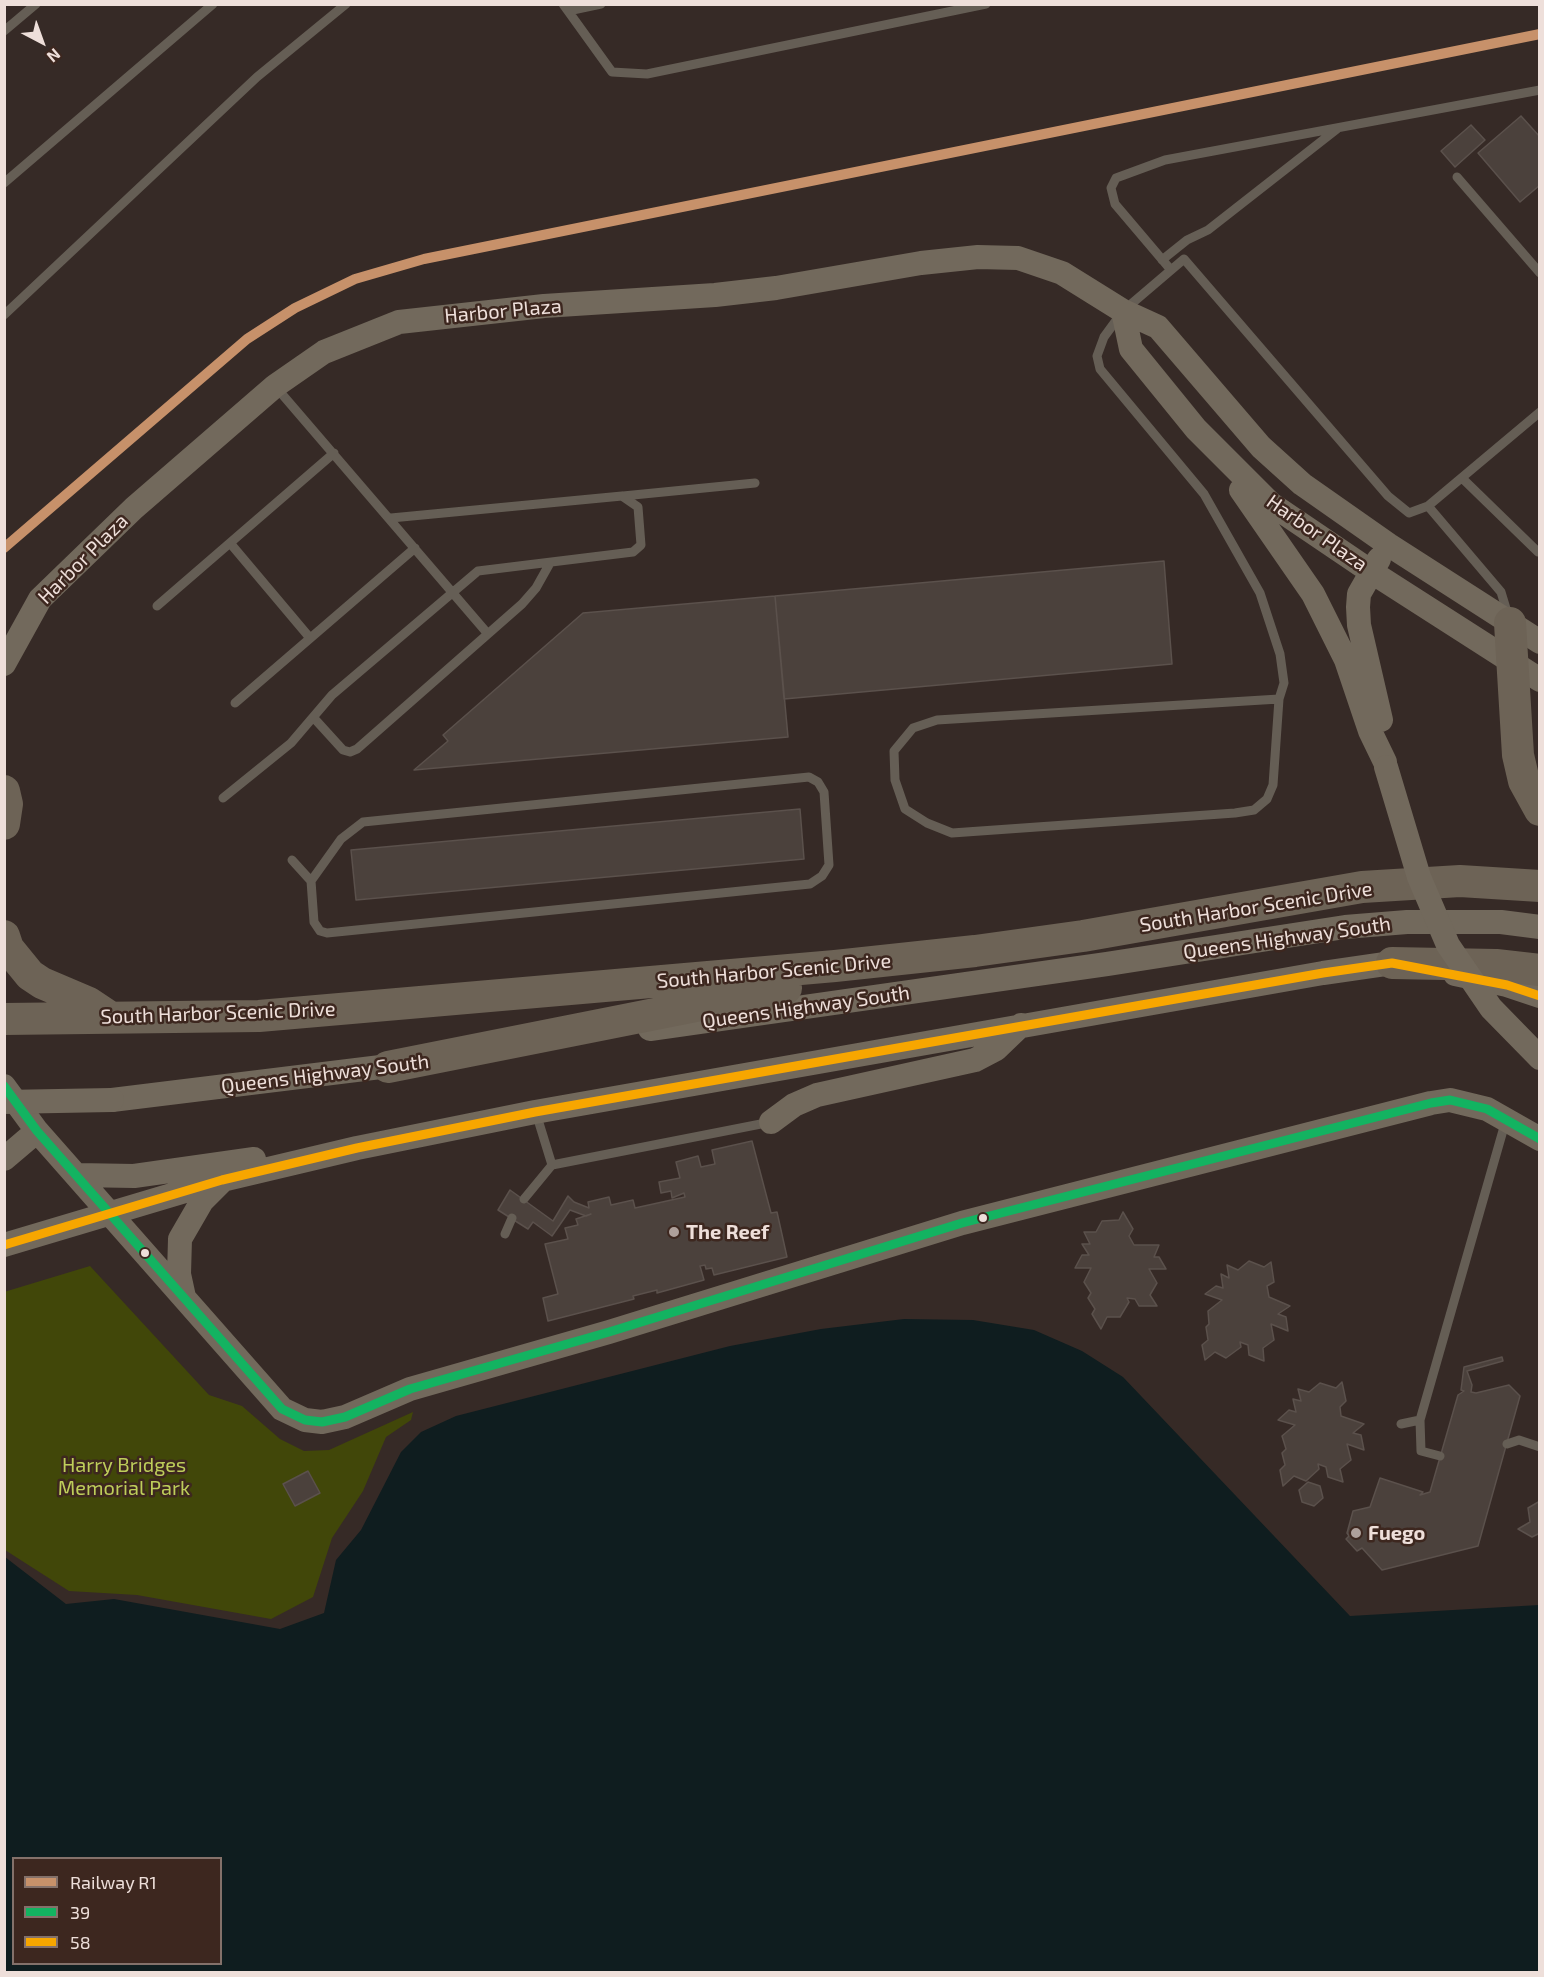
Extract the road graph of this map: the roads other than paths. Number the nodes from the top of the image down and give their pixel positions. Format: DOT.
graph roads {
  1 [pos="36,4"];
  2 [pos="213,4"];
  3 [pos="346,4"];
  4 [pos="601,4"];
  5 [pos="986,4"];
  6 [pos="566,8"];
  7 [pos="4,31"];
  8 [pos="1539,90"];
  9 [pos="1339,128"];
  10 [pos="1457,177"];
  11 [pos="4,183"];
  12 [pos="1162,260"];
  13 [pos="1171,270"];
  14 [pos="1539,273"];
  15 [pos="1123,311"];
  16 [pos="4,315"];
  17 [pos="275,386"];
  18 [pos="1539,412"];
  19 [pos="1196,429"];
  20 [pos="334,453"];
  21 [pos="1463,479"];
  22 [pos="755,483"];
  23 [pos="622,496"];
  24 [pos="1428,506"];
  25 [pos="391,518"];
  26 [pos="230,543"];
  27 [pos="1389,545"];
  28 [pos="415,548"];
  29 [pos="1539,550"];
  30 [pos="550,562"];
  31 [pos="1370,571"];
  32 [pos="454,594"];
  33 [pos="157,606"];
  34 [pos="1510,623"];
  35 [pos="488,634"];
  36 [pos="310,638"];
  37 [pos="1539,642"];
  38 [pos="4,664"];
  39 [pos="1527,672"];
  40 [pos="1280,699"];
  41 [pos="235,703"];
  42 [pos="313,717"];
  43 [pos="1385,764"];
  44 [pos="4,791"];
  45 [pos="223,798"];
  46 [pos="1539,810"];
  47 [pos="4,824"];
  48 [pos="292,860"];
  49 [pos="311,881"];
  50 [pos="1539,886"];
  51 [pos="1539,927"];
  52 [pos="4,936"];
  53 [pos="975,951"];
  54 [pos="1392,963"];
  55 [pos="1539,970"];
  56 [pos="1539,996"];
  57 [pos="110,1017"];
  58 [pos="4,1019"];
  59 [pos="1021,1025"];
  60 [pos="1539,1058"];
  61 [pos="388,1067"];
  62 [pos="4,1086"];
  63 [pos="4,1102"];
  64 [pos="535,1112"];
  65 [pos="1506,1120"];
  66 [pos="771,1122"];
  67 [pos="452,1129"];
  68 [pos="37,1131"];
  69 [pos="1539,1139"];
  70 [pos="4,1159"];
  71 [pos="552,1165"];
  72 [pos="77,1174"];
  73 [pos="222,1180"];
  74 [pos="524,1199"];
  75 [pos="111,1214"];
  76 [pos="512,1218"];
  77 [pos="505,1234"];
  78 [pos="4,1245"];
  79 [pos="184,1297"];
  80 [pos="1420,1420"];
  81 [pos="1401,1424"];
  82 [pos="1507,1444"];
  83 [pos="1539,1447"];
  84 [pos="1440,1456"];
  1 -- 7 [label="lane"];
  2 -- 11 [label="lane"];
  3 -- 16 [label="lane"];
  4 -- 6 [label="lane"];
  5 -- 6 [label="lane"];
  8 -- 9 [label="lane"];
  9 -- 12 [label="lane"];
  9 -- 12 [label="lane"];
  10 -- 14 [label="lane"];
  12 -- 13 [label="lane"];
  13 -- 15 [label="lane"];
  13 -- 24 [label="lane"];
  15 -- 17 [label="main road, Harbor Plaza"];
  15 -- 19 [label="main road, Harbor Plaza"];
  15 -- 27 [label="main road, Harbor Plaza"];
  15 -- 40 [label="lane"];
  17 -- 20 [label="lane"];
  17 -- 38 [label="main road, Harbor Plaza"];
  18 -- 21 [label="lane"];
  19 -- 31 [label="main road, Harbor Plaza"];
  19 -- 43 [label="main road"];
  20 -- 25 [label="lane"];
  20 -- 26 [label="lane"];
  21 -- 24 [label="lane"];
  21 -- 29 [label="lane"];
  22 -- 23 [label="lane"];
  23 -- 25 [label="lane"];
  23 -- 30 [label="lane"];
  24 -- 34 [label="lane"];
  25 -- 28 [label="lane"];
  26 -- 33 [label="lane"];
  26 -- 36 [label="lane"];
  27 -- 31 [label="main road"];
  27 -- 34 [label="main road, Harbor Plaza"];
  28 -- 32 [label="lane"];
  28 -- 36 [label="lane"];
  30 -- 32 [label="lane"];
  30 -- 35 [label="lane"];
  31 -- 39 [label="main road, Harbor Plaza"];
  31 -- 43 [label="main road"];
  32 -- 35 [label="lane"];
  32 -- 42 [label="lane"];
  34 -- 37 [label="main road, Harbor Plaza"];
  34 -- 39 [label="highway"];
  35 -- 42 [label="lane"];
  36 -- 41 [label="lane"];
  39 -- 46 [label="highway"];
  40 -- 40 [label="lane"];
  42 -- 45 [label="lane"];
  43 -- 60 [label="main road, bridge"];
  44 -- 47 [label="highway"];
  48 -- 49 [label="lane"];
  49 -- 49 [label="lane"];
  50 -- 53 [label="highway, South Harbor Scenic Drive"];
  51 -- 61 [label="main road, Queens Highway South"];
  52 -- 57 [label="highway"];
  53 -- 57 [label="highway, South Harbor Scenic Drive"];
  53 -- 61 [label="highway"];
  54 -- 55 [label="highway"];
  54 -- 56 [label="main road"];
  54 -- 59 [label="main road"];
  57 -- 58 [label="highway, South Harbor Scenic Drive"];
  59 -- 64 [label="main road"];
  59 -- 66 [label="main road"];
  61 -- 63 [label="main road, Queens Highway South, bridge"];
  62 -- 68 [label="main road"];
  64 -- 67 [label="main road"];
  64 -- 71 [label="lane"];
  65 -- 69 [label="main road"];
  65 -- 79 [label="main road"];
  65 -- 80 [label="lane"];
  66 -- 71 [label="lane"];
  67 -- 72 [label="main road"];
  67 -- 73 [label="main road"];
  68 -- 70 [label="main road"];
  68 -- 72 [label="main road"];
  71 -- 74 [label="lane"];
  72 -- 75 [label="main road"];
  73 -- 75 [label="main road"];
  73 -- 79 [label="main road"];
  75 -- 78 [label="main road"];
  75 -- 79 [label="main road"];
  76 -- 77 [label="lane"];
  80 -- 81 [label="lane"];
  80 -- 84 [label="lane"];
  82 -- 83 [label="lane"];
}
